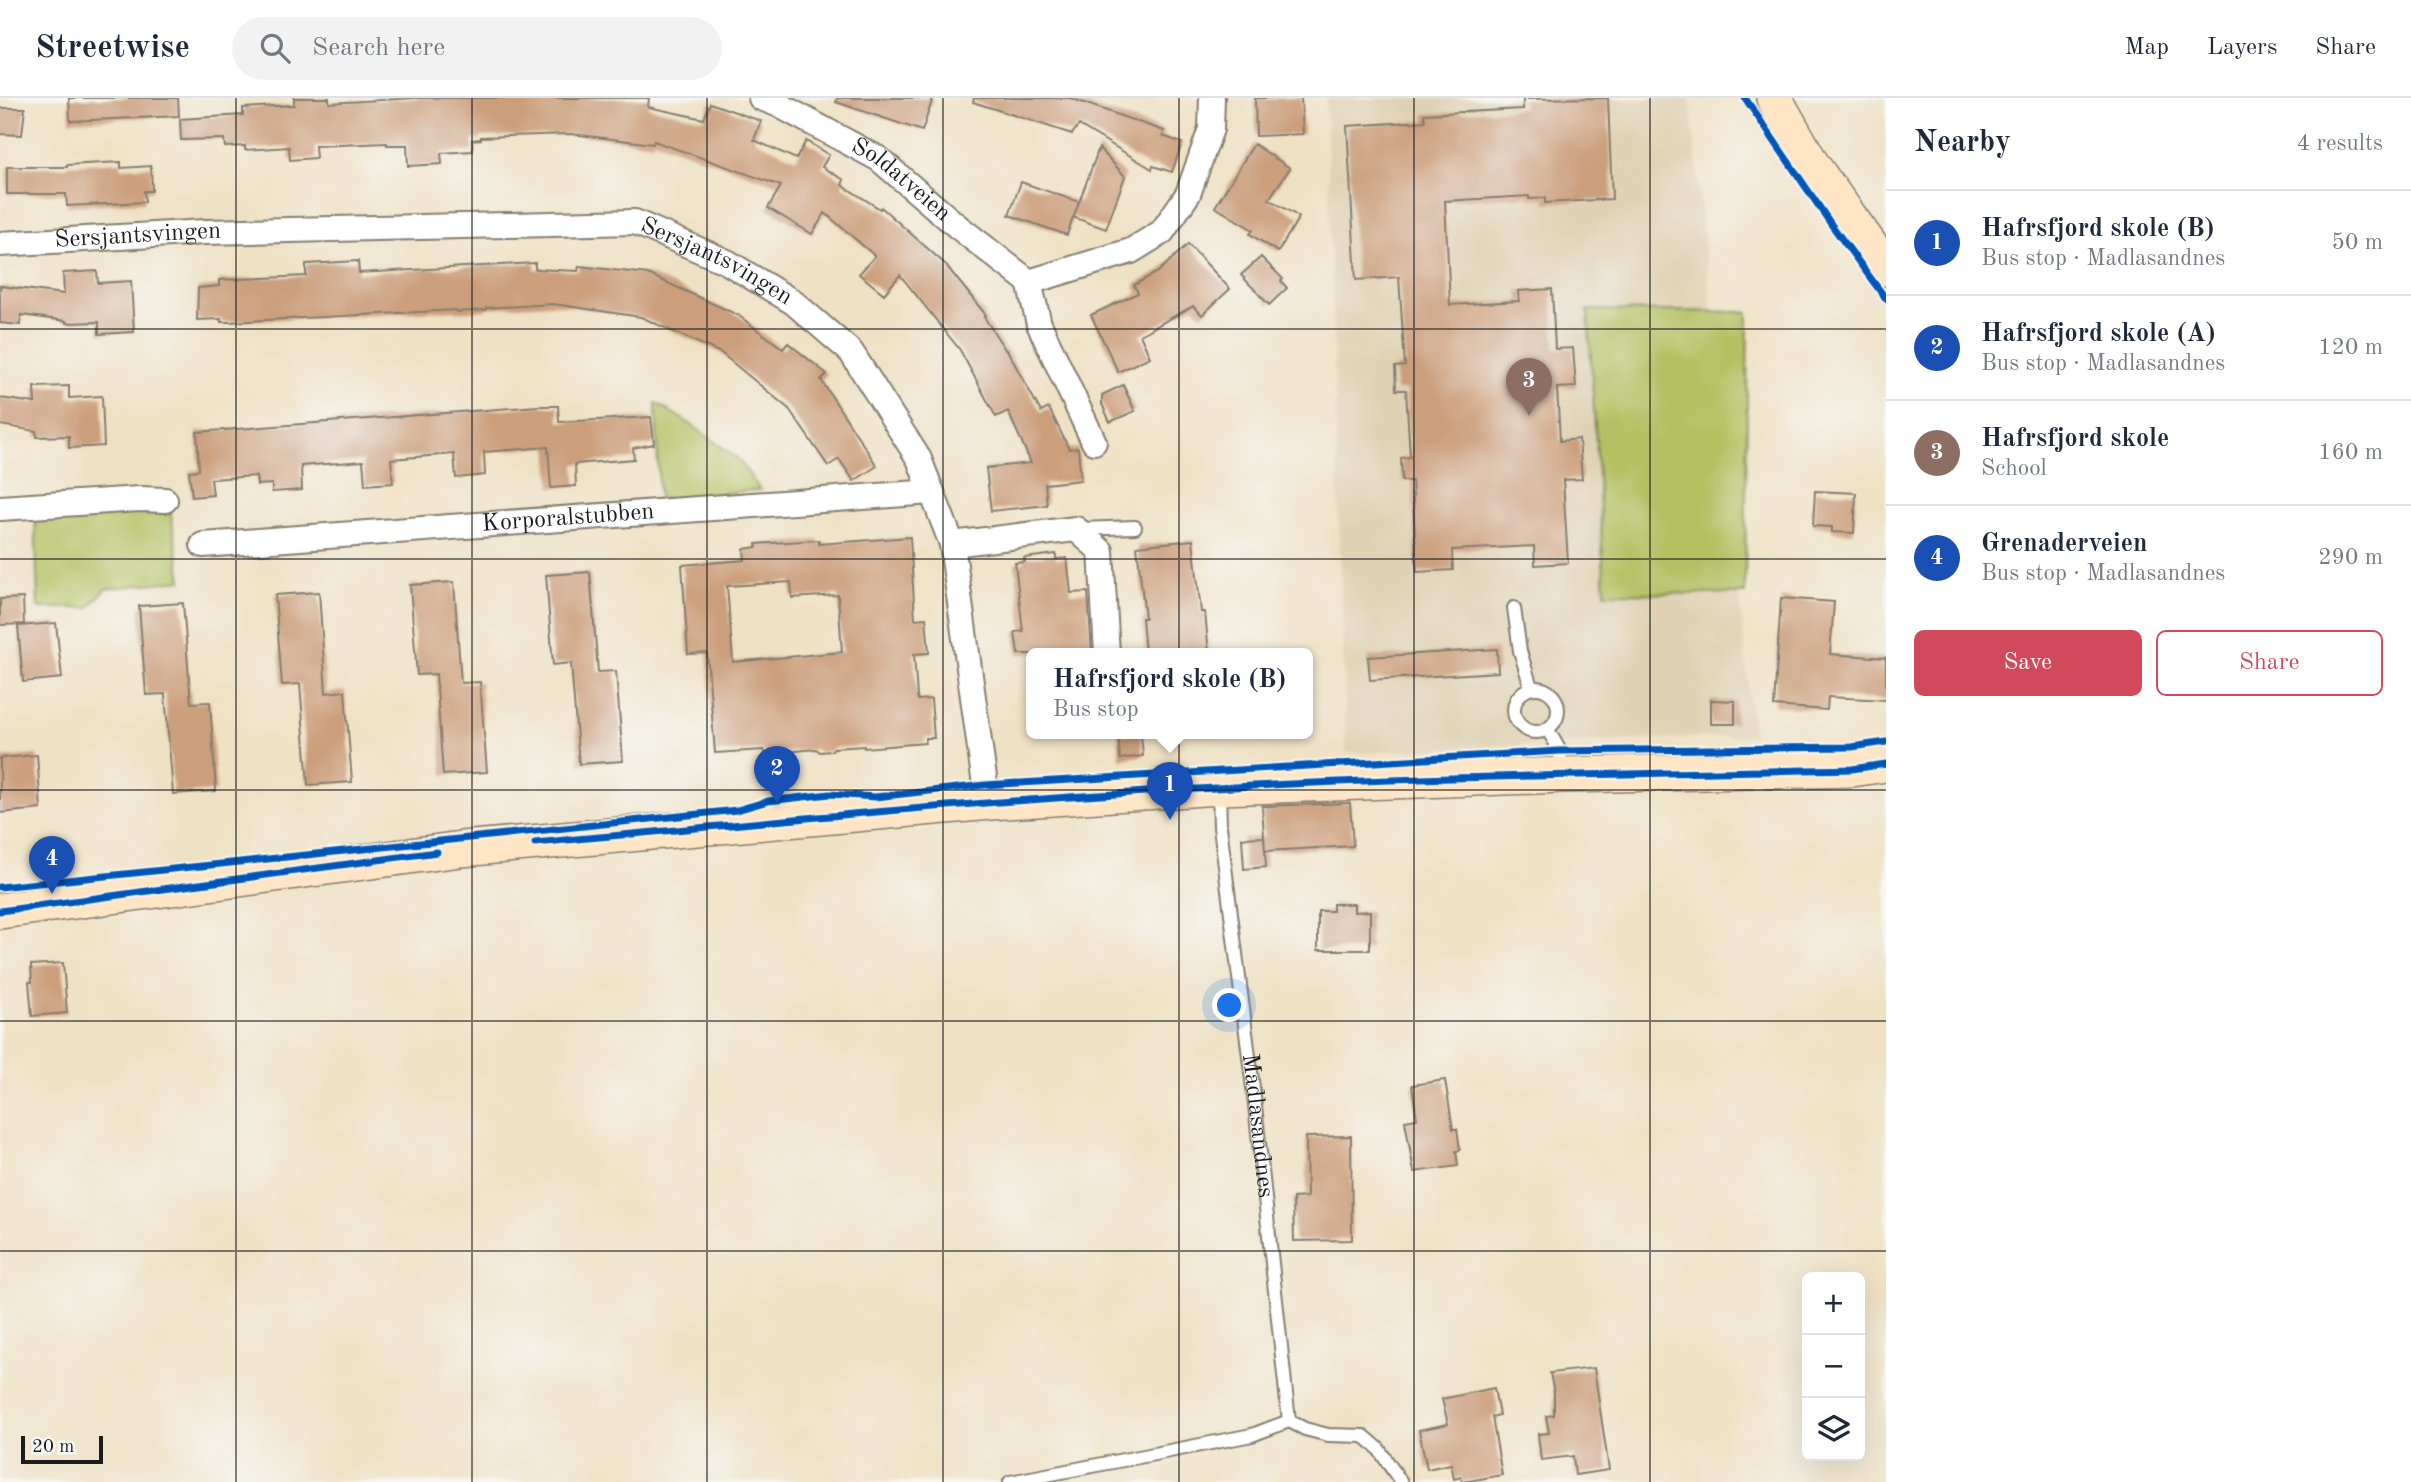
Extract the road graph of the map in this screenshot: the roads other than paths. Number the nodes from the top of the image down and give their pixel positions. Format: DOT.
graph roads {
  1 [pos="761,98"];
  2 [pos="1212,98"];
  3 [pos="1774,98"];
  4 [pos="0,244"];
  5 [pos="1886,268"];
  6 [pos="1029,282"];
  7 [pos="1094,442"];
  8 [pos="932,492"];
  9 [pos="165,500"];
  10 [pos="0,508"];
  11 [pos="1135,527"];
  12 [pos="1076,529"];
  13 [pos="952,544"];
  14 [pos="202,545"];
  15 [pos="1514,608"];
  16 [pos="1107,648"];
  17 [pos="1531,687"];
  18 [pos="1548,730"];
  19 [pos="1886,764"];
  20 [pos="1563,775"];
  21 [pos="1219,787"];
  22 [pos="991,802"];
  23 [pos="0,911"];
  24 [pos="1289,1421"];
  25 [pos="1010,1482"];
  26 [pos="1401,1482"];
  1 -- 6 [label="street, Soldatveien"];
  2 -- 6 [label="street"];
  3 -- 5 [label="street"];
  4 -- 8 [label="street, Sersjantsvingen"];
  6 -- 7 [label="street"];
  8 -- 13 [label="street, Sersjantsvingen"];
  8 -- 14 [label="street, Korporalstubben"];
  9 -- 10 [label="street"];
  11 -- 12 [label="lane"];
  12 -- 13 [label="street"];
  12 -- 16 [label="street"];
  13 -- 22 [label="street, Sersjantsvingen"];
  15 -- 17 [label="lane"];
  17 -- 18 [label="lane"];
  17 -- 18 [label="lane"];
  18 -- 20 [label="lane"];
  19 -- 20 [label="street"];
  20 -- 21 [label="street"];
  21 -- 22 [label="street"];
  21 -- 24 [label="lane, Madlasandnes"];
  22 -- 23 [label="street"];
  24 -- 25 [label="lane"];
  24 -- 26 [label="lane"];
}
